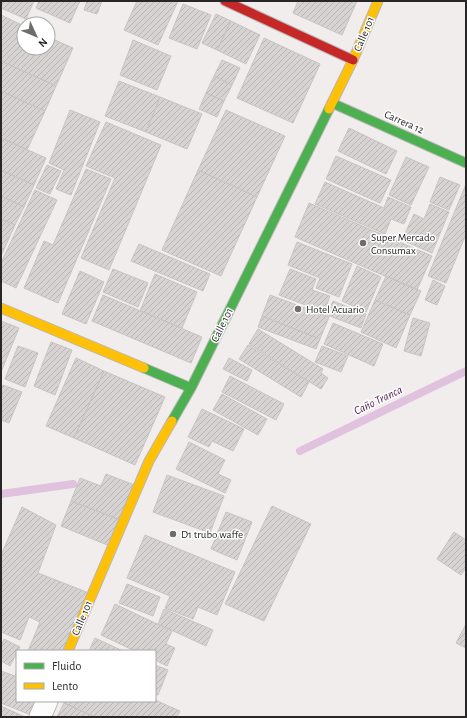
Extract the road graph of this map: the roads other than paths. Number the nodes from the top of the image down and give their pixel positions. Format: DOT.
graph roads {
  1 [pos="224,1"];
  2 [pos="378,1"];
  3 [pos="353,60"];
  4 [pos="332,103"];
  5 [pos="466,163"];
  6 [pos="1,308"];
  7 [pos="190,388"];
  8 [pos="68,650"];
  9 [pos="47,702"];
  10 [pos="40,717"];
  1 -- 3 [label="street"];
  2 -- 3 [label="street, Calle 101"];
  3 -- 4 [label="street, Calle 101"];
  4 -- 5 [label="street, Carrera 12"];
  4 -- 7 [label="street, Calle 101"];
  6 -- 7 [label="street"];
  7 -- 8 [label="street, Calle 101"];
  9 -- 10 [label="street"];
}
